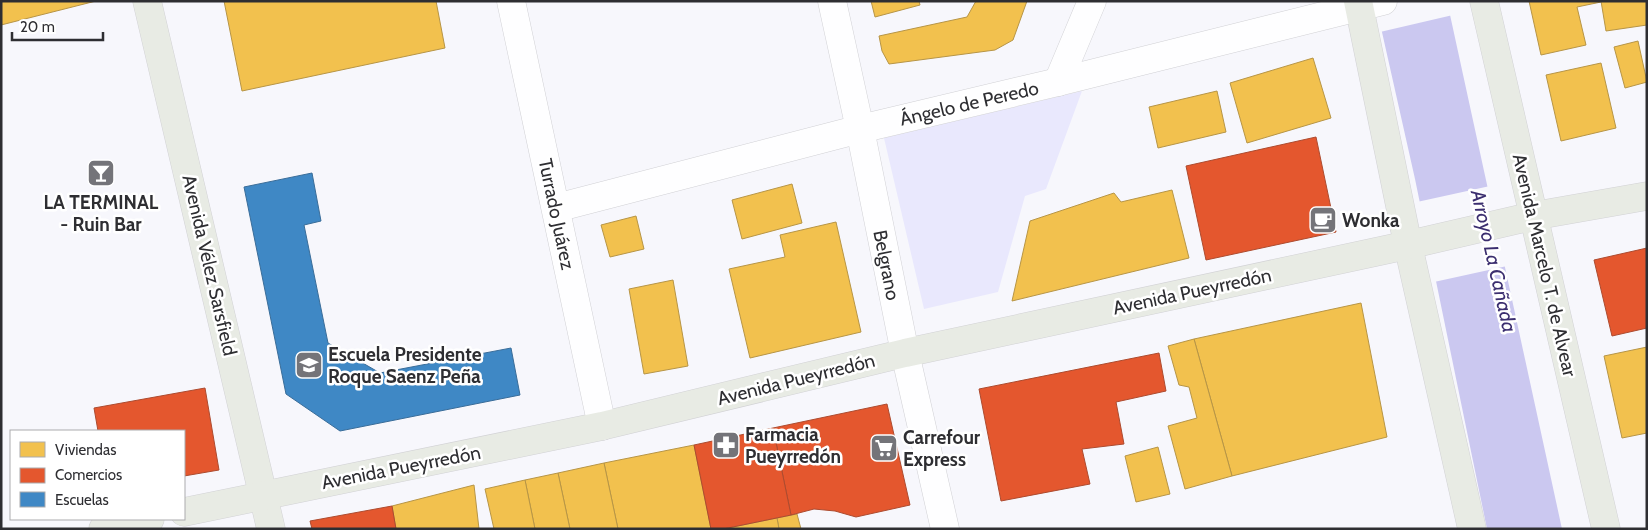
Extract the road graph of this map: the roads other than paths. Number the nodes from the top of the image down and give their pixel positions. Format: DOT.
graph roads {
  1 [pos="147,1"];
  2 [pos="511,1"];
  3 [pos="832,1"];
  4 [pos="1092,1"];
  5 [pos="1484,1"];
  6 [pos="1367,3"];
  7 [pos="1058,82"];
  8 [pos="860,129"];
  9 [pos="1647,196"];
  10 [pos="556,208"];
  11 [pos="1533,216"];
  12 [pos="1419,242"];
  13 [pos="905,353"];
  14 [pos="602,426"];
  15 [pos="264,495"];
  16 [pos="185,512"];
  17 [pos="145,520"];
  18 [pos="103,529"];
  19 [pos="271,529"];
  20 [pos="945,529"];
  21 [pos="1472,529"];
  22 [pos="1606,529"];
  1 -- 15 [label="main road, Avenida Vélez Sarsfield"];
  2 -- 10 [label="street, Turrado Juárez"];
  3 -- 8 [label="street, Belgrano"];
  4 -- 7 [label="street"];
  5 -- 11 [label="main road, Avenida Marcelo T. de Alvear"];
  6 -- 7 [label="street, Ángelo de Peredo"];
  6 -- 12 [label="main road"];
  7 -- 8 [label="street, Ángelo de Peredo"];
  8 -- 10 [label="street, Ángelo de Peredo"];
  8 -- 13 [label="street, Belgrano"];
  9 -- 11 [label="main road"];
  10 -- 14 [label="street, Turrado Juárez"];
  11 -- 12 [label="main road, Avenida Pueyrredón"];
  11 -- 22 [label="main road, Avenida Marcelo T. de Alvear"];
  12 -- 13 [label="main road, Avenida Pueyrredón"];
  12 -- 21 [label="main road"];
  13 -- 14 [label="main road, Avenida Pueyrredón"];
  13 -- 20 [label="street, Belgrano"];
  14 -- 15 [label="main road, Avenida Pueyrredón"];
  15 -- 16 [label="main road, Avenida Pueyrredón"];
  15 -- 19 [label="main road, Avenida Vélez Sarsfield"];
  17 -- 18 [label="main road"];
}
